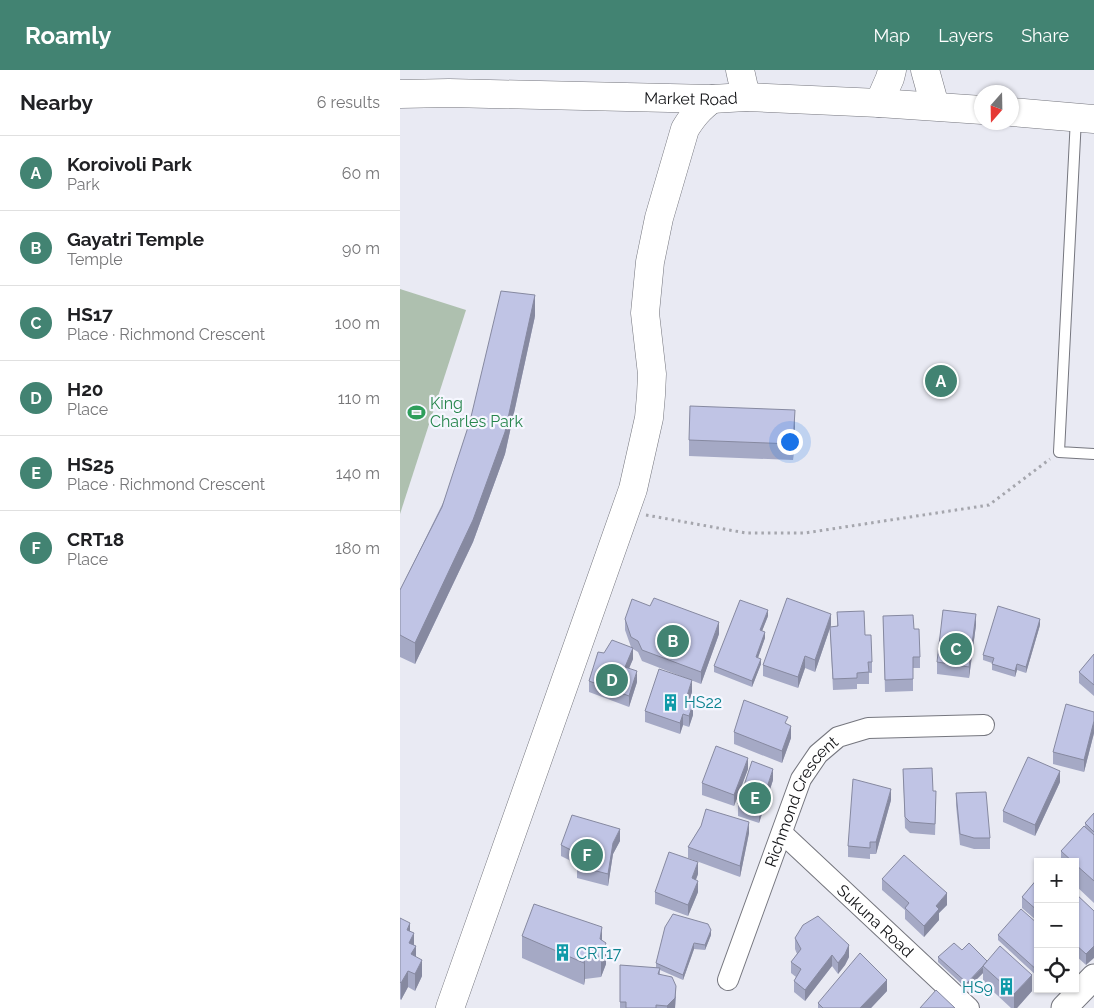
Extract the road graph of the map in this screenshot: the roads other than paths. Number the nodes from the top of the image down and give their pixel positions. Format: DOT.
graph roads {
  1 [pos="740,70"];
  2 [pos="892,70"];
  3 [pos="926,70"];
  4 [pos="400,94"];
  5 [pos="746,97"];
  6 [pos="712,99"];
  7 [pos="879,103"];
  8 [pos="935,106"];
  9 [pos="974,109"];
  10 [pos="1019,113"];
  11 [pos="1085,118"];
  12 [pos="1094,454"];
  13 [pos="984,725"];
  14 [pos="782,832"];
  15 [pos="1094,977"];
  16 [pos="728,980"];
  17 [pos="450,1008"];
  18 [pos="970,1008"];
  19 [pos="1064,1008"];
  1 -- 5 [label="main road"];
  2 -- 7 [label="main road"];
  3 -- 8 [label="main road"];
  4 -- 6 [label="main road, Market Road"];
  5 -- 6 [label="main road, Market Road"];
  5 -- 7 [label="main road, Market Road"];
  6 -- 17 [label="main road"];
  7 -- 8 [label="main road, Market Road"];
  8 -- 9 [label="main road, Market Road"];
  10 -- 11 [label="main road"];
  11 -- 12 [label="lane"];
  13 -- 14 [label="street, Richmond Crescent"];
  14 -- 16 [label="street, Richmond Crescent"];
  14 -- 18 [label="street, Sukuna Road"];
  15 -- 19 [label="street"];
}
